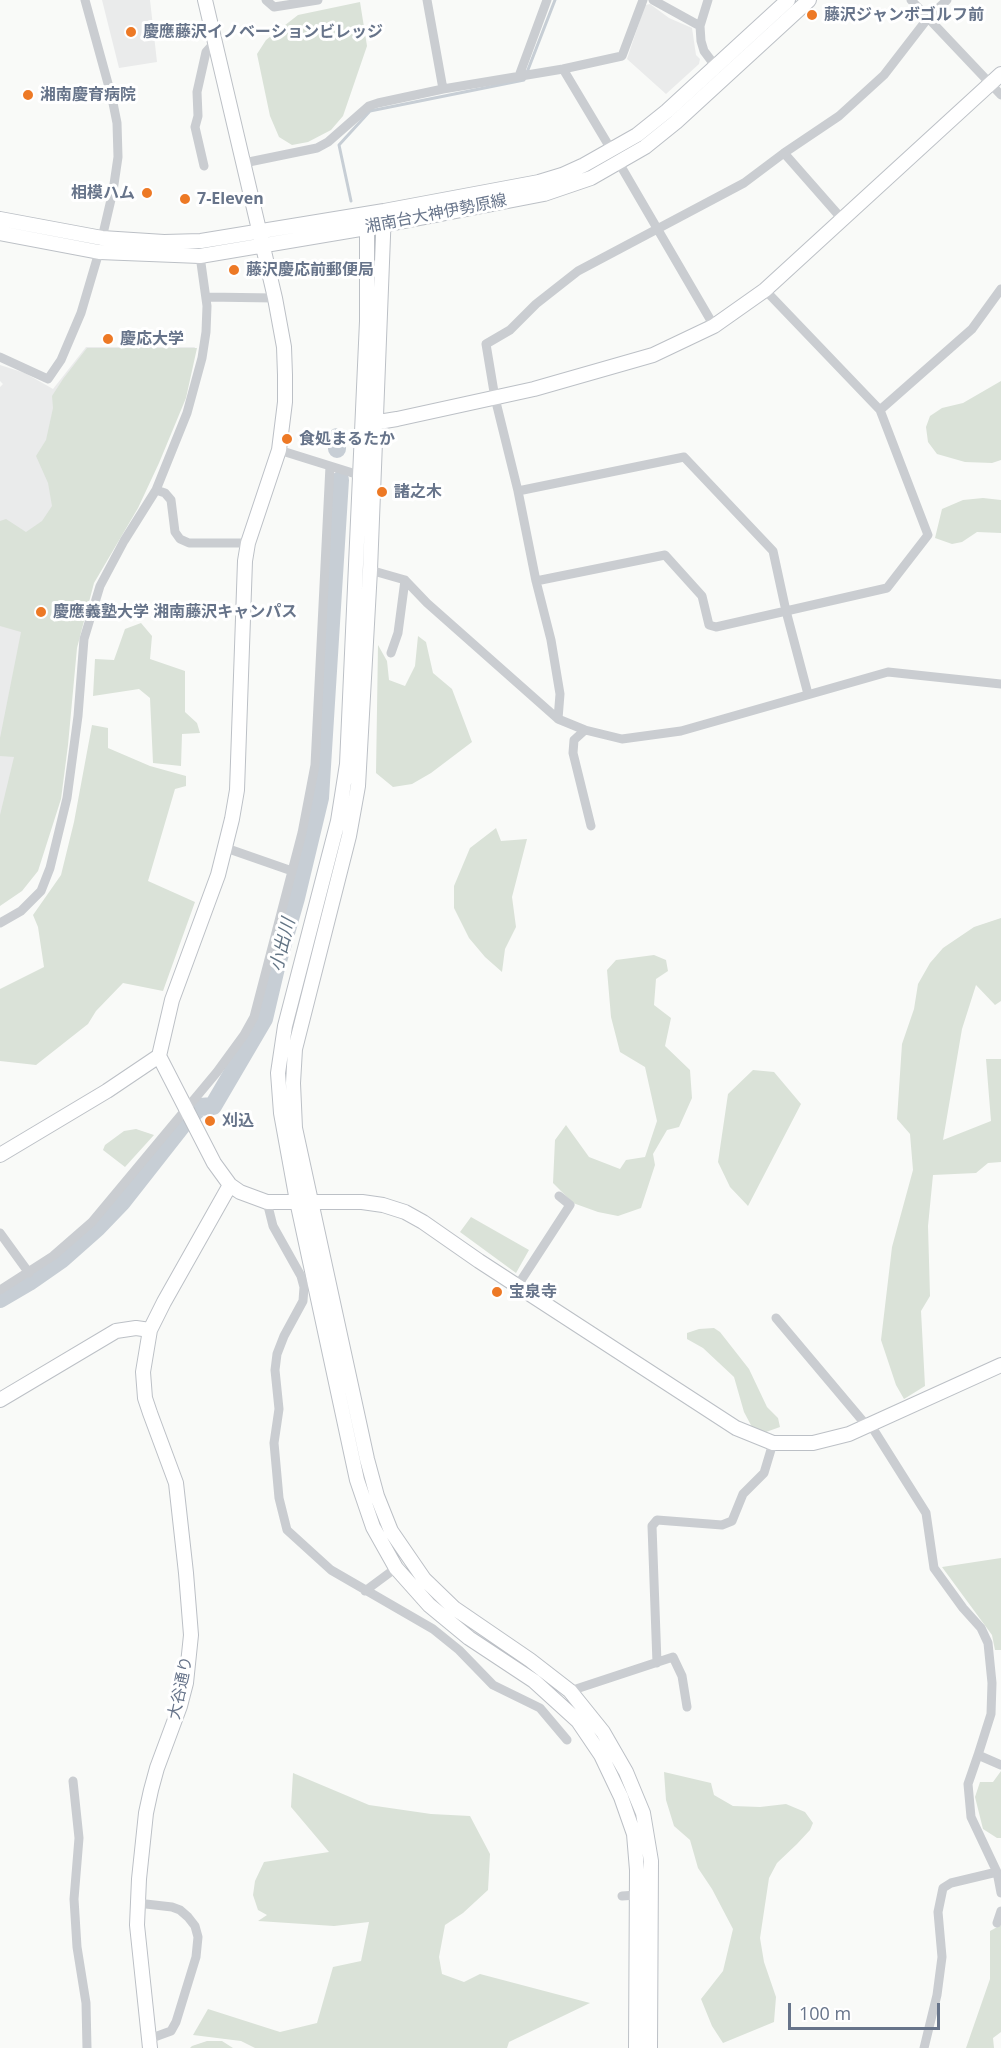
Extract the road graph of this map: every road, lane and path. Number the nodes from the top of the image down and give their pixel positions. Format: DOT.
graph roads {
  1 [pos="85,0"];
  2 [pos="205,0"];
  3 [pos="266,0"];
  4 [pos="318,0"];
  5 [pos="427,0"];
  6 [pos="547,0"];
  7 [pos="643,0"];
  8 [pos="653,0"];
  9 [pos="708,0"];
  10 [pos="788,0"];
  11 [pos="809,0"];
  12 [pos="911,0"];
  13 [pos="947,0"];
  14 [pos="928,18"];
  15 [pos="700,26"];
  16 [pos="215,42"];
  17 [pos="716,67"];
  18 [pos="563,69"];
  19 [pos="1001,74"];
  20 [pos="519,76"];
  21 [pos="989,85"];
  22 [pos="443,89"];
  23 [pos="1001,95"];
  24 [pos="784,153"];
  25 [pos="615,157"];
  26 [pos="244,163"];
  27 [pos="204,166"];
  28 [pos="384,218"];
  29 [pos="0,219"];
  30 [pos="842,219"];
  31 [pos="367,221"];
  32 [pos="657,228"];
  33 [pos="0,233"];
  34 [pos="260,239"];
  35 [pos="100,245"];
  36 [pos="200,256"];
  37 [pos="1001,288"];
  38 [pos="765,290"];
  39 [pos="206,297"];
  40 [pos="275,298"];
  41 [pos="714,326"];
  42 [pos="0,357"];
  43 [pos="495,398"];
  44 [pos="880,410"];
  45 [pos="368,424"];
  46 [pos="279,450"];
  47 [pos="330,466"];
  48 [pos="359,476"];
  49 [pos="156,490"];
  50 [pos="518,491"];
  51 [pos="248,543"];
  52 [pos="370,570"];
  53 [pos="405,580"];
  54 [pos="536,580"];
  55 [pos="786,611"];
  56 [pos="391,653"];
  57 [pos="1001,684"];
  58 [pos="808,694"];
  59 [pos="558,719"];
  60 [pos="585,730"];
  61 [pos="591,826"];
  62 [pos="226,848"];
  63 [pos="292,871"];
  64 [pos="0,923"];
  65 [pos="159,1056"];
  66 [pos="189,1114"];
  67 [pos="0,1154"];
  68 [pos="230,1185"];
  69 [pos="558,1196"];
  70 [pos="312,1200"];
  71 [pos="297,1201"];
  72 [pos="267,1202"];
  73 [pos="0,1233"];
  74 [pos="29,1273"];
  75 [pos="518,1285"];
  76 [pos="0,1290"];
  77 [pos="776,1318"];
  78 [pos="150,1330"];
  79 [pos="1001,1365"];
  80 [pos="0,1400"];
  81 [pos="868,1425"];
  82 [pos="773,1443"];
  83 [pos="396,1568"];
  84 [pos="365,1591"];
  85 [pos="657,1664"];
  86 [pos="570,1691"];
  87 [pos="687,1707"];
  88 [pos="567,1740"];
  89 [pos="978,1755"];
  90 [pos="1001,1765"];
  91 [pos="73,1781"];
  92 [pos="997,1872"];
  93 [pos="1001,1893"];
  94 [pos="638,1895"];
  95 [pos="622,1896"];
  96 [pos="136,1903"];
  97 [pos="1001,1911"];
  98 [pos="997,1923"];
  99 [pos="149,2043"];
  100 [pos="87,2048"];
  101 [pos="636,2048"];
  102 [pos="650,2048"];
  103 [pos="924,2048"];
  1 -- 35 [label="street"];
  2 -- 16 [label="street"];
  3 -- 4 [label="street"];
  5 -- 22 [label="street"];
  6 -- 20 [label="street"];
  7 -- 18 [label="street"];
  8 -- 15 [label="street"];
  9 -- 15 [label="street"];
  10 -- 17 [label="street, 湘南台大神伊勢原線"];
  11 -- 25 [label="street, 湘南台大神伊勢原線"];
  12 -- 14 [label="street"];
  13 -- 14 [label="street"];
  14 -- 21 [label="street"];
  14 -- 24 [label="street"];
  15 -- 17 [label="street"];
  16 -- 26 [label="street"];
  16 -- 27 [label="street"];
  17 -- 25 [label="street, 湘南台大神伊勢原線"];
  18 -- 20 [label="street"];
  18 -- 25 [label="street"];
  19 -- 21 [label="street"];
  20 -- 22 [label="street"];
  21 -- 23 [label="street"];
  21 -- 30 [label="street"];
  22 -- 26 [label="street"];
  24 -- 30 [label="street"];
  24 -- 32 [label="street"];
  25 -- 28 [label="street, 湘南台大神伊勢原線"];
  25 -- 32 [label="street"];
  26 -- 34 [label="street"];
  28 -- 31 [label="street, 湘南台大神伊勢原線"];
  28 -- 45 [label="street"];
  29 -- 35 [label="street, 湘南台大神伊勢原線"];
  30 -- 38 [label="street"];
  31 -- 34 [label="street, 湘南台大神伊勢原線"];
  31 -- 45 [label="street"];
  32 -- 41 [label="street"];
  32 -- 43 [label="street"];
  33 -- 35 [label="street, 湘南台大神伊勢原線"];
  34 -- 35 [label="street, 湘南台大神伊勢原線"];
  34 -- 36 [label="street, 湘南台大神伊勢原線"];
  34 -- 40 [label="street"];
  35 -- 36 [label="street, 湘南台大神伊勢原線"];
  35 -- 42 [label="street"];
  36 -- 39 [label="street"];
  37 -- 44 [label="street"];
  38 -- 41 [label="street"];
  38 -- 44 [label="street"];
  39 -- 40 [label="street"];
  39 -- 49 [label="street"];
  40 -- 46 [label="street"];
  41 -- 43 [label="street"];
  43 -- 45 [label="street"];
  43 -- 50 [label="street"];
  44 -- 55 [label="street"];
  45 -- 48 [label="street"];
  45 -- 52 [label="street"];
  46 -- 47 [label="street"];
  46 -- 51 [label="street"];
  47 -- 48 [label="street"];
  47 -- 63 [label="street"];
  48 -- 71 [label="street"];
  49 -- 51 [label="street"];
  49 -- 64 [label="street"];
  50 -- 54 [label="street"];
  50 -- 55 [label="street"];
  51 -- 62 [label="street"];
  52 -- 53 [label="street"];
  52 -- 70 [label="street"];
  53 -- 56 [label="street"];
  53 -- 59 [label="street"];
  54 -- 55 [label="street"];
  54 -- 59 [label="street"];
  55 -- 58 [label="street"];
  57 -- 58 [label="street"];
  58 -- 60 [label="street"];
  59 -- 60 [label="street"];
  60 -- 61 [label="street"];
  62 -- 63 [label="street"];
  62 -- 65 [label="street"];
  63 -- 66 [label="street"];
  65 -- 66 [label="street"];
  65 -- 67 [label="street"];
  66 -- 68 [label="street"];
  66 -- 74 [label="street"];
  68 -- 72 [label="street"];
  68 -- 78 [label="street, 大谷通り"];
  69 -- 75 [label="street"];
  70 -- 71 [label="street"];
  70 -- 75 [label="street"];
  70 -- 86 [label="street"];
  71 -- 72 [label="street"];
  71 -- 83 [label="street"];
  72 -- 84 [label="street"];
  73 -- 74 [label="street"];
  74 -- 76 [label="street"];
  75 -- 82 [label="street"];
  77 -- 81 [label="street"];
  78 -- 80 [label="street"];
  78 -- 96 [label="street, 大谷通り"];
  79 -- 81 [label="street"];
  81 -- 82 [label="street"];
  81 -- 89 [label="street"];
  82 -- 85 [label="street"];
  83 -- 84 [label="street"];
  83 -- 94 [label="street"];
  84 -- 88 [label="street"];
  85 -- 86 [label="street"];
  85 -- 87 [label="street"];
  86 -- 102 [label="street"];
  89 -- 90 [label="street"];
  89 -- 92 [label="street"];
  91 -- 100 [label="street"];
  92 -- 93 [label="street"];
  92 -- 103 [label="street"];
  94 -- 95 [label="street"];
  94 -- 101 [label="street"];
  96 -- 99 [label="street, 大谷通り"];
  96 -- 99 [label="street"];
  97 -- 98 [label="street"];
}
